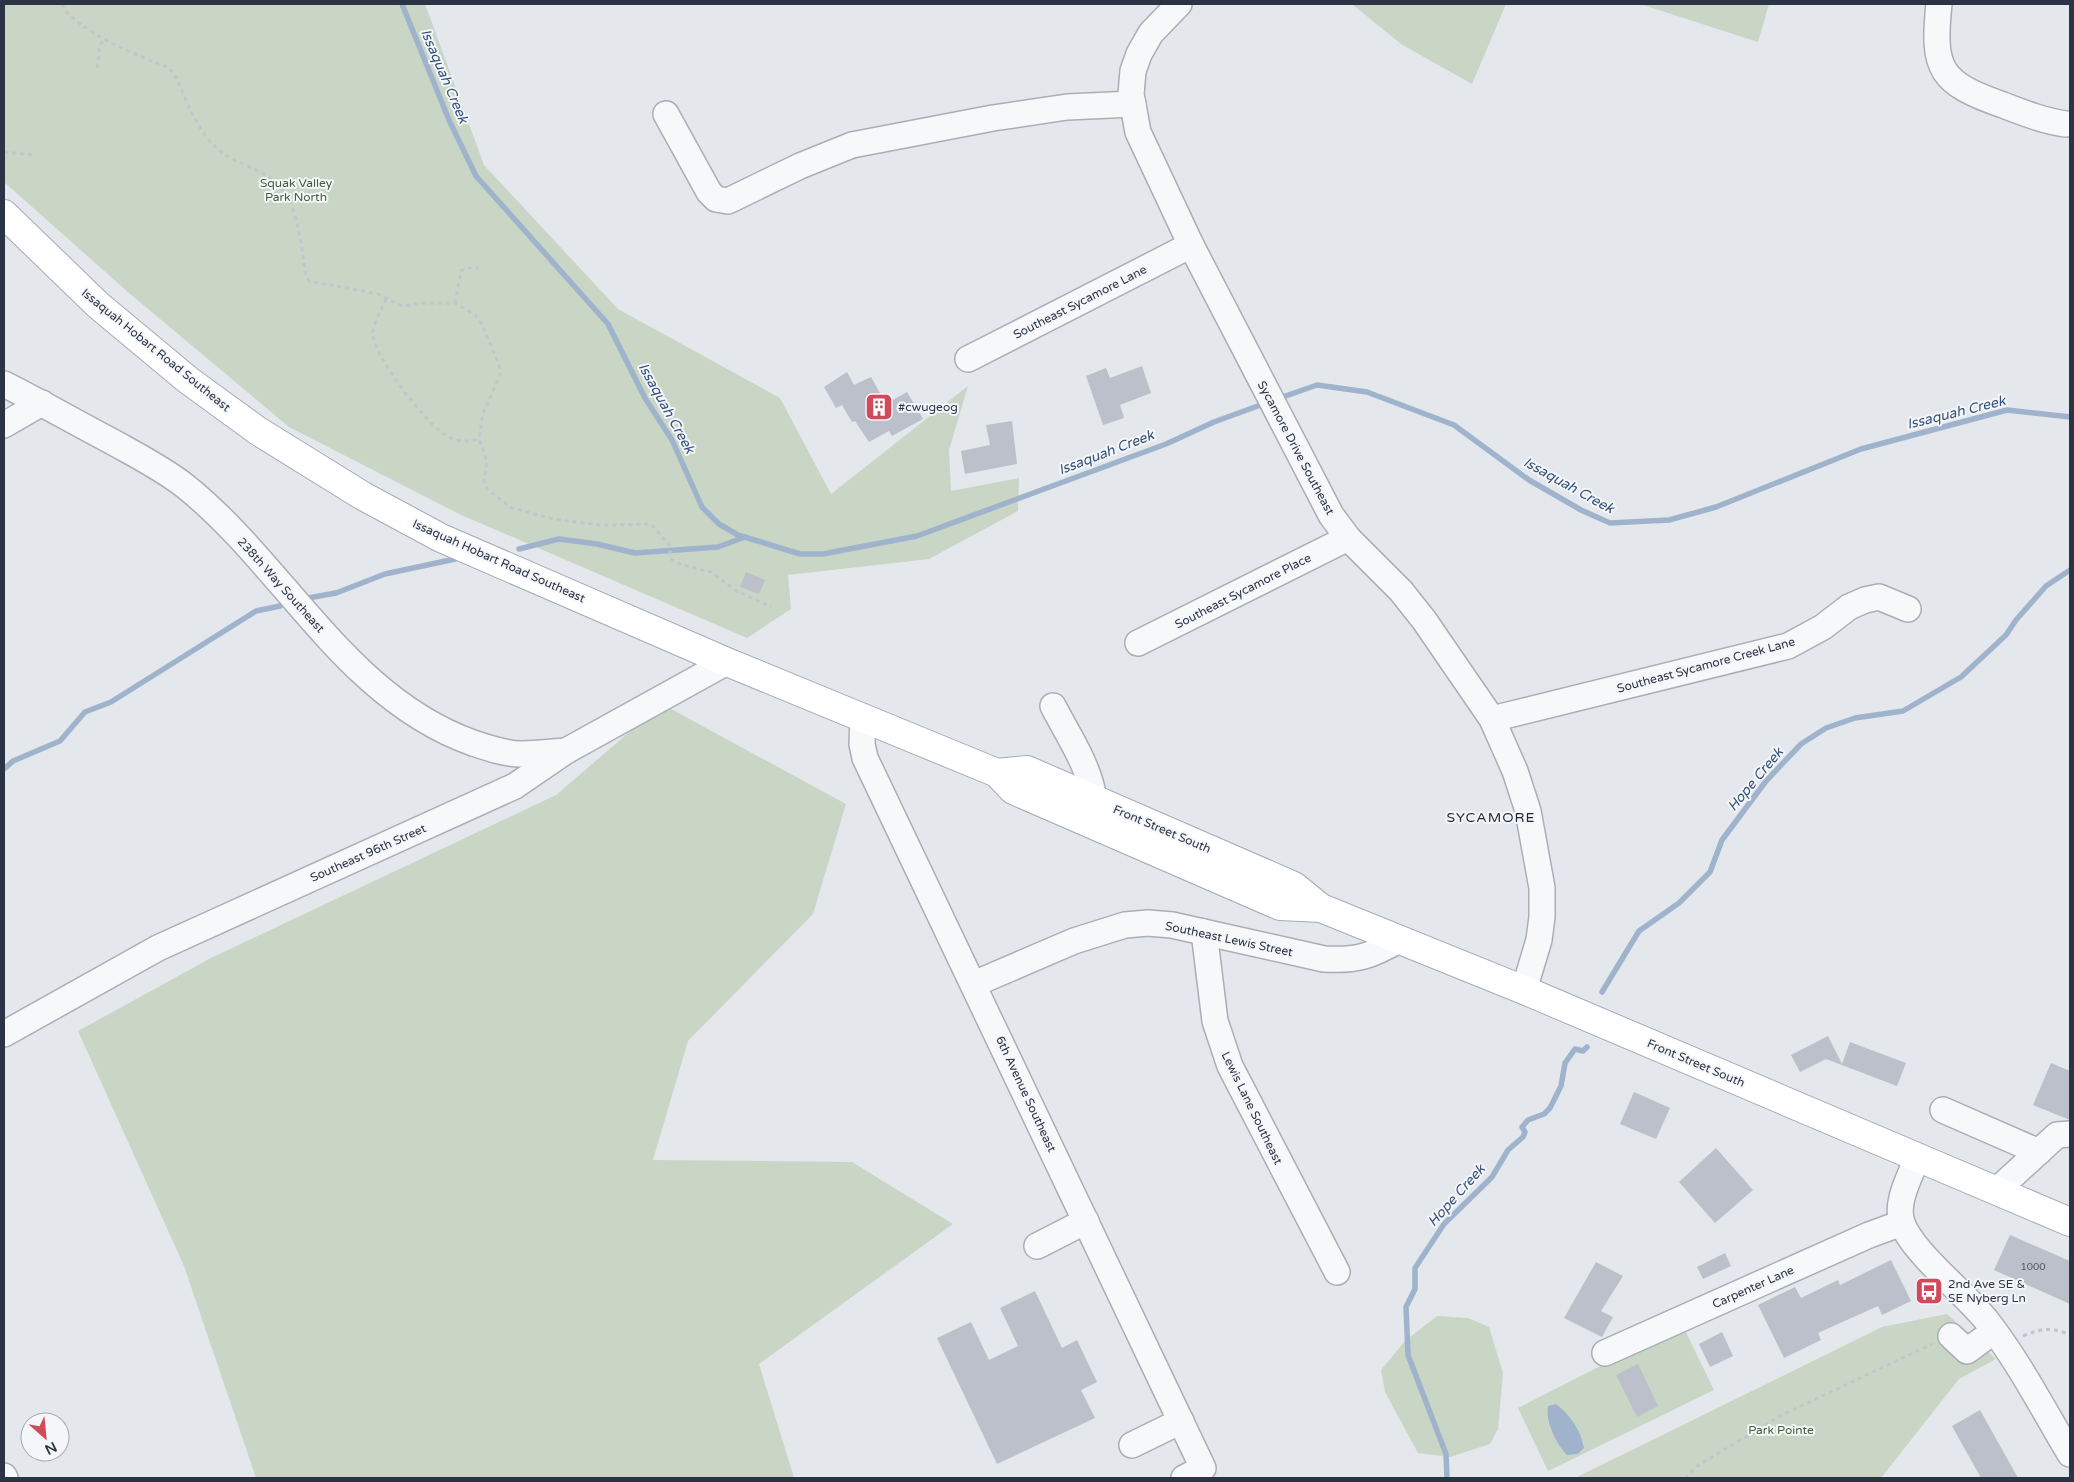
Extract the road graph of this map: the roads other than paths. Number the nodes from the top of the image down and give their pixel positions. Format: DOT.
graph roads {
  1 [pos="1179,4"];
  2 [pos="1939,4"];
  3 [pos="1133,104"];
  4 [pos="666,114"];
  5 [pos="2069,123"];
  6 [pos="4,214"];
  7 [pos="1191,245"];
  8 [pos="968,359"];
  9 [pos="4,384"];
  10 [pos="42,403"];
  11 [pos="4,425"];
  12 [pos="1348,538"];
  13 [pos="1908,609"];
  14 [pos="1138,643"];
  15 [pos="727,662"];
  16 [pos="1053,706"];
  17 [pos="863,718"];
  18 [pos="1492,719"];
  19 [pos="566,751"];
  20 [pos="997,773"];
  21 [pos="1094,800"];
  22 [pos="1155,839"];
  23 [pos="1204,932"];
  24 [pos="1399,940"];
  25 [pos="974,984"];
  26 [pos="1524,990"];
  27 [pos="4,1034"];
  28 [pos="1943,1110"];
  29 [pos="2070,1134"];
  30 [pos="2039,1152"];
  31 [pos="1917,1158"];
  32 [pos="1996,1191"];
  33 [pos="1086,1221"];
  34 [pos="2070,1222"];
  35 [pos="1902,1223"];
  36 [pos="1036,1246"];
  37 [pos="1337,1272"];
  38 [pos="1951,1336"];
  39 [pos="2006,1336"];
  40 [pos="1605,1353"];
  41 [pos="1181,1421"];
  42 [pos="1132,1445"];
  43 [pos="2070,1454"];
  44 [pos="1194,1473"];
  1 -- 3 [label="street, Sycamore Drive Southeast"];
  2 -- 5 [label="street"];
  3 -- 4 [label="street"];
  3 -- 7 [label="street, Sycamore Drive Southeast"];
  6 -- 15 [label="main road, Issaquah Hobart Road Southeast"];
  7 -- 8 [label="street, Southeast Sycamore Lane"];
  7 -- 12 [label="street, Sycamore Drive Southeast"];
  9 -- 10 [label="street, 238th Way Southeast"];
  10 -- 11 [label="street"];
  10 -- 19 [label="street, 238th Way Southeast"];
  12 -- 14 [label="street, Southeast Sycamore Place"];
  12 -- 18 [label="street, Sycamore Drive Southeast"];
  13 -- 18 [label="street, Southeast Sycamore Creek Lane"];
  15 -- 17 [label="main road, Front Street South"];
  15 -- 19 [label="street, Southeast 96th Street"];
  16 -- 21 [label="street"];
  17 -- 20 [label="main road, Front Street South"];
  17 -- 25 [label="street, 6th Avenue Southeast"];
  18 -- 26 [label="street, Sycamore Drive Southeast"];
  19 -- 27 [label="street, Southeast 96th Street"];
  20 -- 21 [label="main road, Front Street South"];
  20 -- 22 [label="main road, Front Street South"];
  21 -- 22 [label="main road, Front Street South"];
  22 -- 24 [label="main road, Front Street South"];
  23 -- 24 [label="street, Southeast Lewis Street"];
  23 -- 25 [label="street, Southeast Lewis Street"];
  23 -- 37 [label="street, Lewis Lane Southeast"];
  24 -- 26 [label="main road, Front Street South"];
  25 -- 33 [label="street, 6th Avenue Southeast"];
  26 -- 31 [label="main road, Front Street South"];
  28 -- 30 [label="street"];
  29 -- 30 [label="street"];
  30 -- 32 [label="street"];
  31 -- 32 [label="main road, Front Street South"];
  31 -- 35 [label="street"];
  32 -- 34 [label="main road, Front Street South"];
  33 -- 36 [label="street"];
  33 -- 41 [label="street, 6th Avenue Southeast"];
  35 -- 39 [label="street"];
  35 -- 40 [label="street, Carpenter Lane"];
  38 -- 39 [label="street"];
  39 -- 43 [label="street"];
  41 -- 42 [label="street"];
  41 -- 44 [label="street, 6th Avenue Southeast"];
}
